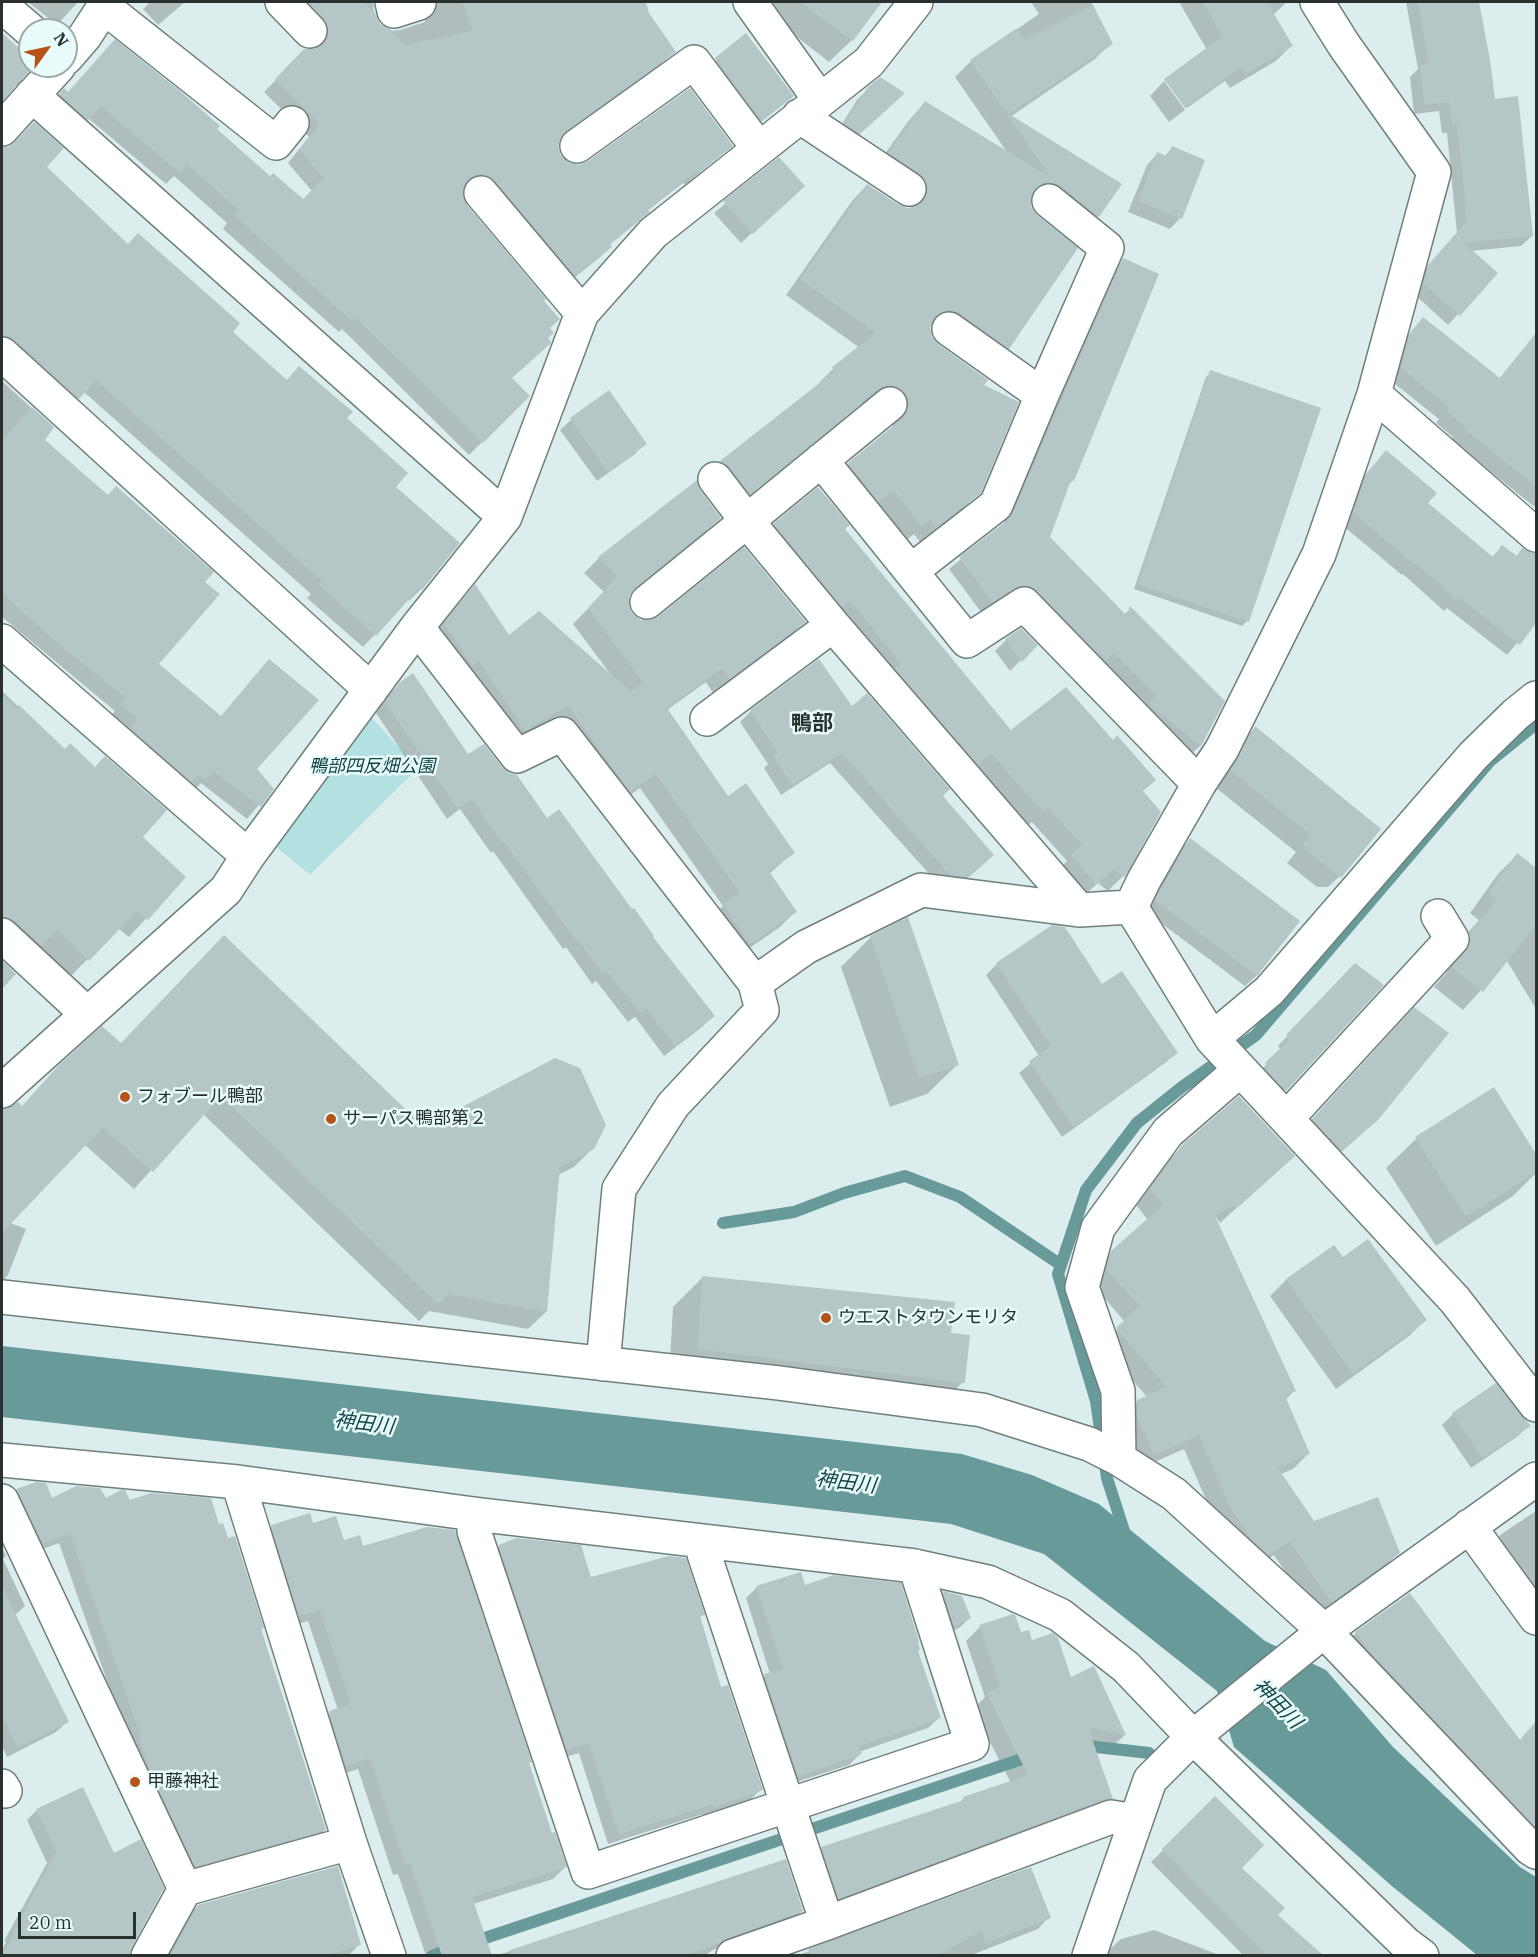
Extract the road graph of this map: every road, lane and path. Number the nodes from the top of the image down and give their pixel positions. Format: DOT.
graph roads {
  1 [pos="282,2"];
  2 [pos="750,2"];
  3 [pos="916,2"];
  4 [pos="1317,2"];
  5 [pos="106,4"];
  6 [pos="2,6"];
  7 [pos="18,20"];
  8 [pos="310,31"];
  9 [pos="78,44"];
  10 [pos="47,78"];
  11 [pos="32,95"];
  12 [pos="809,108"];
  13 [pos="292,123"];
  14 [pos="2,129"];
  15 [pos="577,146"];
  16 [pos="759,149"];
  17 [pos="909,189"];
  18 [pos="481,193"];
  19 [pos="1049,201"];
  20 [pos="582,313"];
  21 [pos="949,329"];
  22 [pos="2,354"];
  23 [pos="1041,394"];
  24 [pos="1374,394"];
  25 [pos="890,404"];
  26 [pos="821,460"];
  27 [pos="715,480"];
  28 [pos="505,517"];
  29 [pos="747,521"];
  30 [pos="1536,535"];
  31 [pos="911,571"];
  32 [pos="646,602"];
  33 [pos="833,625"];
  34 [pos="417,627"];
  35 [pos="2,641"];
  36 [pos="371,690"];
  37 [pos="1536,698"];
  38 [pos="707,719"];
  39 [pos="1199,784"];
  40 [pos="248,856"];
  41 [pos="1131,907"];
  42 [pos="1079,910"];
  43 [pos="1438,916"];
  44 [pos="2,935"];
  45 [pos="755,983"];
  46 [pos="87,1014"];
  47 [pos="1212,1039"];
  48 [pos="1240,1070"];
  49 [pos="2,1091"];
  50 [pos="1287,1118"];
  51 [pos="2,1297"];
  52 [pos="603,1364"];
  53 [pos="1536,1405"];
  54 [pos="1106,1453"];
  55 [pos="2,1460"];
  56 [pos="1536,1479"];
  57 [pos="238,1482"];
  58 [pos="2,1501"];
  59 [pos="474,1514"];
  60 [pos="1469,1526"];
  61 [pos="706,1542"];
  62 [pos="915,1566"];
  63 [pos="1536,1618"];
  64 [pos="1312,1640"];
  65 [pos="1200,1732"];
  66 [pos="792,1820"];
  67 [pos="1135,1821"];
  68 [pos="350,1843"];
  69 [pos="1536,1852"];
  70 [pos="185,1889"];
  71 [pos="827,1923"];
  72 [pos="389,1955"];
  73 [pos="148,1956"];
  74 [pos="733,1956"];
  75 [pos="1089,1956"];
  76 [pos="1422,1956"];
  1 -- 8 [label="street"];
  2 -- 12 [label="street"];
  3 -- 12 [label="street"];
  4 -- 24 [label="street"];
  5 -- 9 [label="street"];
  5 -- 13 [label="street"];
  6 -- 7 [label="street"];
  10 -- 11 [label="street"];
  11 -- 14 [label="street"];
  11 -- 28 [label="street"];
  12 -- 16 [label="street"];
  12 -- 17 [label="street"];
  15 -- 16 [label="street"];
  16 -- 20 [label="street"];
  18 -- 20 [label="street"];
  19 -- 23 [label="street"];
  20 -- 28 [label="street"];
  21 -- 23 [label="street"];
  22 -- 36 [label="street"];
  23 -- 31 [label="street"];
  24 -- 30 [label="street"];
  24 -- 39 [label="street"];
  25 -- 26 [label="street"];
  26 -- 29 [label="street"];
  26 -- 31 [label="street"];
  27 -- 29 [label="street"];
  28 -- 34 [label="street"];
  29 -- 32 [label="street"];
  29 -- 33 [label="street"];
  31 -- 39 [label="street"];
  33 -- 38 [label="street"];
  33 -- 42 [label="street"];
  34 -- 36 [label="street"];
  34 -- 45 [label="street"];
  35 -- 40 [label="street"];
  36 -- 40 [label="street"];
  37 -- 47 [label="street"];
  39 -- 41 [label="street"];
  40 -- 46 [label="street"];
  41 -- 42 [label="street"];
  41 -- 47 [label="street"];
  42 -- 45 [label="street"];
  43 -- 50 [label="street"];
  44 -- 46 [label="street"];
  45 -- 52 [label="street"];
  46 -- 49 [label="street"];
  47 -- 48 [label="street"];
  48 -- 50 [label="street"];
  48 -- 54 [label="street"];
  50 -- 53 [label="street"];
  51 -- 52 [label="street"];
  52 -- 54 [label="street"];
  54 -- 64 [label="street"];
  55 -- 57 [label="street"];
  56 -- 60 [label="street"];
  57 -- 59 [label="street"];
  57 -- 68 [label="street"];
  58 -- 70 [label="street"];
  59 -- 61 [label="street"];
  59 -- 66 [label="street"];
  60 -- 63 [label="street"];
  60 -- 64 [label="street"];
  61 -- 62 [label="street"];
  61 -- 66 [label="street"];
  62 -- 65 [label="street"];
  62 -- 66 [label="street"];
  64 -- 65 [label="street"];
  64 -- 69 [label="street"];
  65 -- 67 [label="street"];
  65 -- 76 [label="street"];
  66 -- 71 [label="street"];
  67 -- 71 [label="street"];
  67 -- 75 [label="street"];
  68 -- 70 [label="street"];
  68 -- 72 [label="street"];
  70 -- 73 [label="street"];
  71 -- 74 [label="street"];
}
